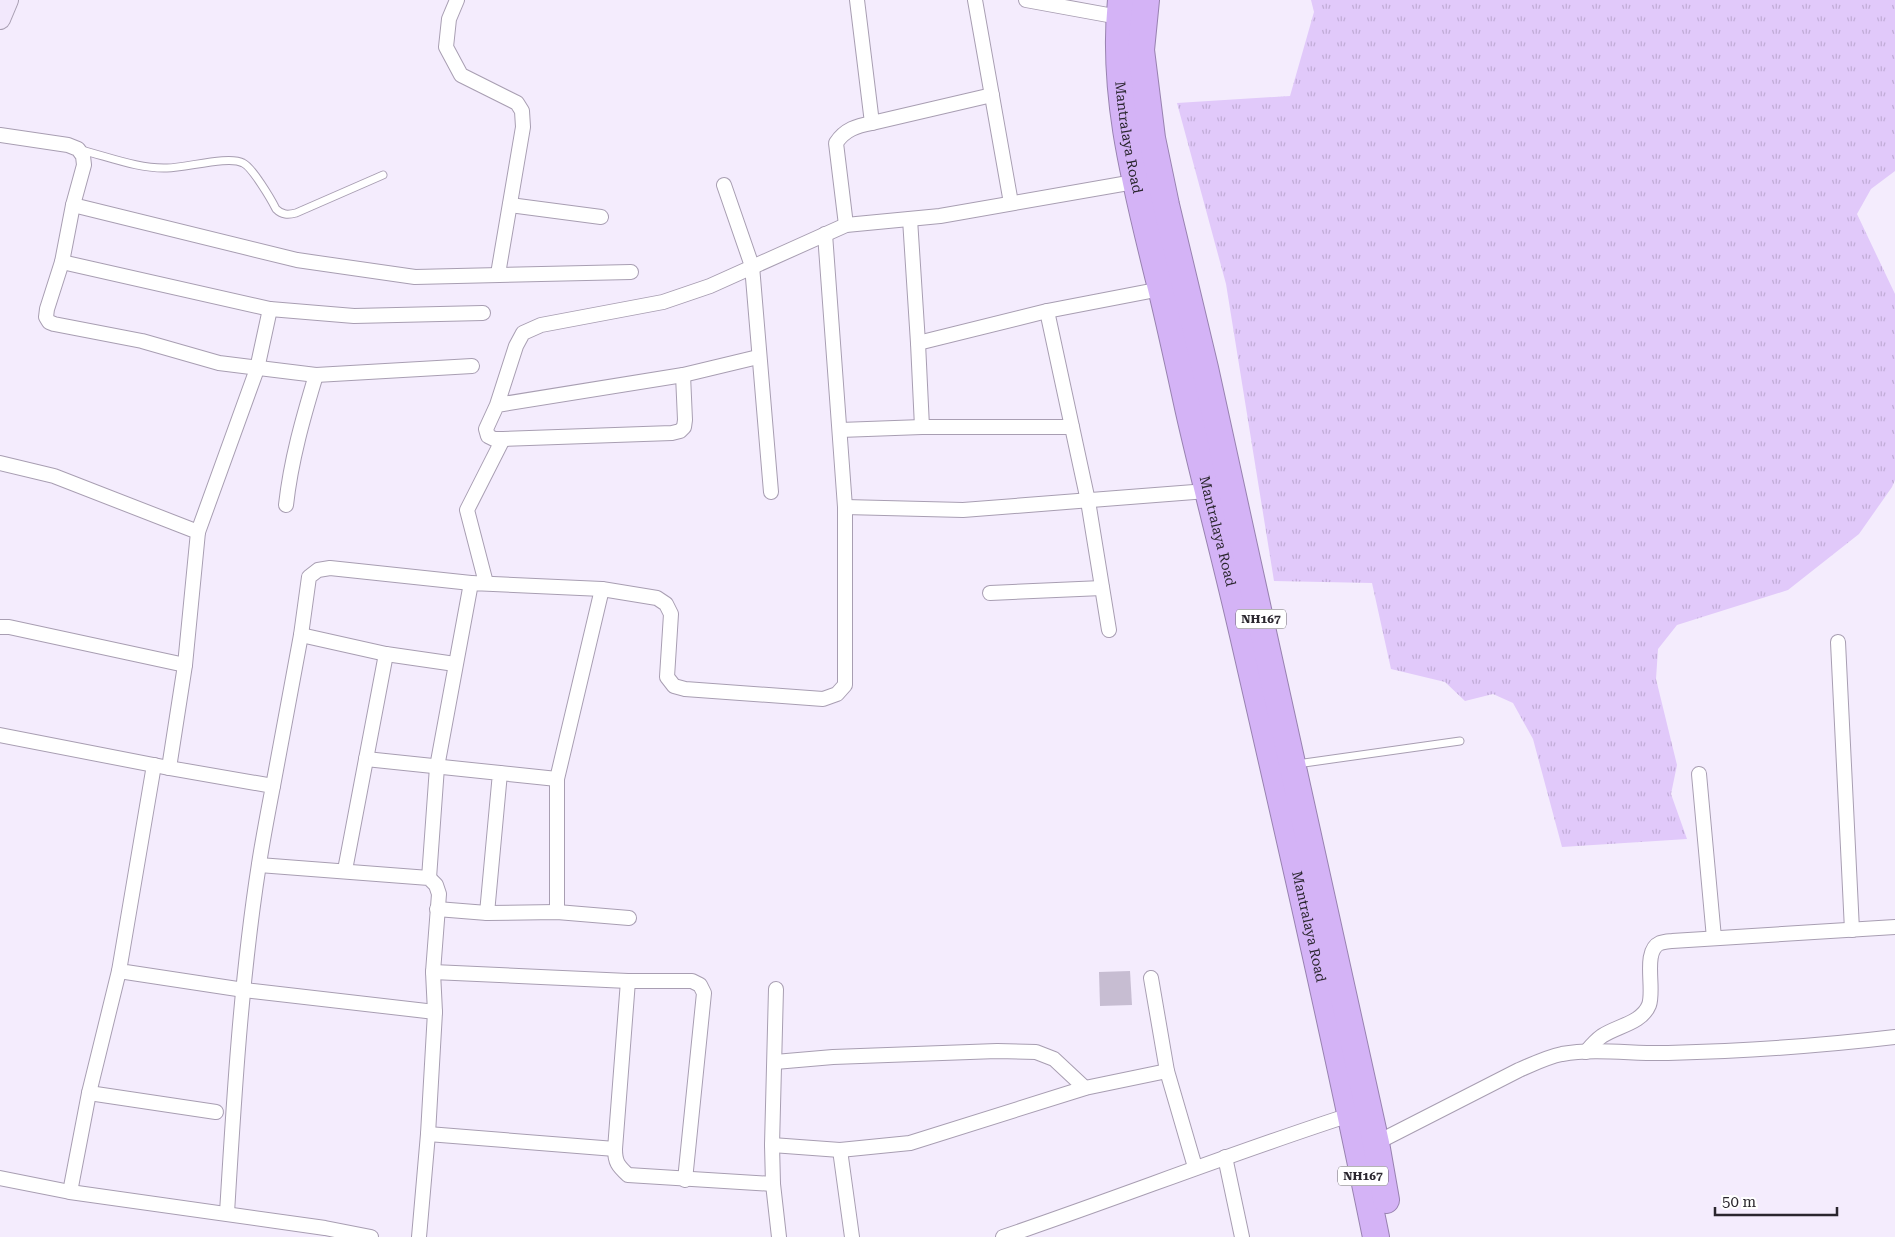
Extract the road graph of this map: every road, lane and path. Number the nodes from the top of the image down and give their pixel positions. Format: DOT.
graph roads {
  1 [pos="8,0"];
  2 [pos="457,0"];
  3 [pos="857,0"];
  4 [pos="975,0"];
  5 [pos="1026,0"];
  6 [pos="1146,0"];
  7 [pos="1120,8"];
  8 [pos="0,19"];
  9 [pos="992,95"];
  10 [pos="872,123"];
  11 [pos="0,136"];
  12 [pos="78,149"];
  13 [pos="383,175"];
  14 [pos="1134,182"];
  15 [pos="724,185"];
  16 [pos="1011,203"];
  17 [pos="73,205"];
  18 [pos="510,205"];
  19 [pos="600,217"];
  20 [pos="910,219"];
  21 [pos="846,225"];
  22 [pos="825,234"];
  23 [pos="62,262"];
  24 [pos="752,266"];
  25 [pos="631,272"];
  26 [pos="498,274"];
  27 [pos="1161,289"];
  28 [pos="270,309"];
  29 [pos="1047,311"];
  30 [pos="483,313"];
  31 [pos="918,343"];
  32 [pos="758,357"];
  33 [pos="472,366"];
  34 [pos="257,368"];
  35 [pos="316,375"];
  36 [pos="683,375"];
  37 [pos="497,405"];
  38 [pos="922,427"];
  39 [pos="1072,427"];
  40 [pos="840,430"];
  41 [pos="503,439"];
  42 [pos="0,463"];
  43 [pos="1207,491"];
  44 [pos="771,492"];
  45 [pos="1088,501"];
  46 [pos="286,505"];
  47 [pos="845,507"];
  48 [pos="198,532"];
  49 [pos="471,583"];
  50 [pos="486,584"];
  51 [pos="1102,588"];
  52 [pos="602,589"];
  53 [pos="990,593"];
  54 [pos="0,627"];
  55 [pos="1108,630"];
  56 [pos="301,635"];
  57 [pos="1838,642"];
  58 [pos="386,654"];
  59 [pos="455,664"];
  60 [pos="185,665"];
  61 [pos="0,735"];
  62 [pos="1460,740"];
  63 [pos="366,759"];
  64 [pos="154,764"];
  65 [pos="1293,765"];
  66 [pos="438,767"];
  67 [pos="169,768"];
  68 [pos="500,773"];
  69 [pos="1699,774"];
  70 [pos="557,780"];
  71 [pos="273,786"];
  72 [pos="259,865"];
  73 [pos="345,870"];
  74 [pos="429,878"];
  75 [pos="438,910"];
  76 [pos="556,912"];
  77 [pos="487,913"];
  78 [pos="629,918"];
  79 [pos="1895,927"];
  80 [pos="1852,930"];
  81 [pos="1714,938"];
  82 [pos="119,971"];
  83 [pos="434,972"];
  84 [pos="1151,978"];
  85 [pos="628,981"];
  86 [pos="776,989"];
  87 [pos="244,990"];
  88 [pos="434,1012"];
  89 [pos="1895,1037"];
  90 [pos="1586,1052"];
  91 [pos="775,1062"];
  92 [pos="1167,1070"];
  93 [pos="1085,1088"];
  94 [pos="89,1093"];
  95 [pos="1359,1111"];
  96 [pos="216,1112"];
  97 [pos="428,1134"];
  98 [pos="1376,1143"];
  99 [pos="772,1146"];
  100 [pos="614,1149"];
  101 [pos="840,1150"];
  102 [pos="1225,1157"];
  103 [pos="1195,1167"];
  104 [pos="0,1178"];
  105 [pos="685,1180"];
  106 [pos="773,1184"];
  107 [pos="70,1192"];
  108 [pos="227,1213"];
  109 [pos="371,1237"];
  110 [pos="419,1237"];
  111 [pos="778,1237"];
  112 [pos="852,1237"];
  113 [pos="1003,1237"];
  114 [pos="1242,1237"];
  115 [pos="1376,1237"];
  116 [pos="1393,1237"];
  1 -- 8 [label="main road"];
  2 -- 18 [label="street"];
  3 -- 10 [label="street"];
  4 -- 9 [label="street"];
  5 -- 7 [label="street"];
  6 -- 65 [label="highway, NH167"];
  7 -- 14 [label="highway, Mantralaya Road / NH167"];
  9 -- 10 [label="street"];
  9 -- 16 [label="street"];
  10 -- 21 [label="street"];
  11 -- 12 [label="street"];
  12 -- 13 [label="lane"];
  12 -- 17 [label="street"];
  14 -- 16 [label="street"];
  14 -- 27 [label="highway, Mantralaya Road / NH167"];
  15 -- 24 [label="street"];
  16 -- 20 [label="street"];
  17 -- 23 [label="street"];
  17 -- 26 [label="street"];
  18 -- 19 [label="street"];
  18 -- 26 [label="street"];
  20 -- 21 [label="street"];
  20 -- 31 [label="street"];
  21 -- 22 [label="street"];
  22 -- 24 [label="street"];
  22 -- 40 [label="street"];
  23 -- 28 [label="street"];
  23 -- 34 [label="street"];
  24 -- 32 [label="street"];
  24 -- 37 [label="street"];
  25 -- 26 [label="street"];
  27 -- 29 [label="street"];
  27 -- 43 [label="highway, Mantralaya Road / NH167"];
  28 -- 30 [label="street"];
  28 -- 34 [label="street"];
  29 -- 31 [label="street"];
  29 -- 39 [label="street"];
  31 -- 38 [label="street"];
  32 -- 36 [label="street"];
  32 -- 44 [label="street"];
  33 -- 35 [label="street"];
  34 -- 35 [label="street"];
  34 -- 48 [label="street"];
  35 -- 46 [label="street"];
  36 -- 37 [label="street"];
  36 -- 41 [label="street"];
  37 -- 41 [label="street"];
  38 -- 39 [label="street"];
  38 -- 40 [label="street"];
  39 -- 45 [label="street"];
  40 -- 47 [label="street"];
  41 -- 50 [label="street"];
  42 -- 48 [label="street"];
  43 -- 45 [label="street"];
  43 -- 95 [label="highway, Mantralaya Road / NH167"];
  45 -- 47 [label="street"];
  45 -- 51 [label="street"];
  47 -- 52 [label="street"];
  48 -- 60 [label="street"];
  49 -- 50 [label="street"];
  49 -- 56 [label="street"];
  49 -- 59 [label="street"];
  50 -- 52 [label="street"];
  51 -- 53 [label="street"];
  51 -- 55 [label="street"];
  52 -- 70 [label="street"];
  54 -- 60 [label="street"];
  56 -- 58 [label="street"];
  56 -- 71 [label="street"];
  57 -- 80 [label="street"];
  58 -- 59 [label="street"];
  58 -- 63 [label="street"];
  59 -- 66 [label="street"];
  60 -- 67 [label="street"];
  61 -- 64 [label="street"];
  62 -- 65 [label="lane"];
  63 -- 66 [label="street"];
  63 -- 73 [label="street"];
  64 -- 67 [label="street"];
  64 -- 82 [label="street"];
  65 -- 95 [label="highway, NH167"];
  66 -- 68 [label="street"];
  66 -- 74 [label="street"];
  67 -- 71 [label="street"];
  68 -- 70 [label="street"];
  68 -- 77 [label="street"];
  69 -- 81 [label="street"];
  70 -- 76 [label="street"];
  71 -- 72 [label="street"];
  72 -- 73 [label="street"];
  72 -- 87 [label="street"];
  73 -- 74 [label="street"];
  74 -- 75 [label="street"];
  75 -- 77 [label="street"];
  75 -- 83 [label="street"];
  76 -- 77 [label="street"];
  76 -- 78 [label="street"];
  79 -- 80 [label="street"];
  80 -- 81 [label="street"];
  81 -- 90 [label="street"];
  82 -- 87 [label="street"];
  82 -- 94 [label="street"];
  83 -- 85 [label="street"];
  83 -- 88 [label="street"];
  84 -- 92 [label="street"];
  85 -- 100 [label="street"];
  85 -- 105 [label="street"];
  86 -- 91 [label="street"];
  87 -- 88 [label="street"];
  87 -- 108 [label="street"];
  88 -- 97 [label="street"];
  89 -- 90 [label="street"];
  90 -- 98 [label="street"];
  91 -- 93 [label="street"];
  91 -- 99 [label="street"];
  92 -- 93 [label="street"];
  92 -- 103 [label="street"];
  93 -- 101 [label="street"];
  94 -- 96 [label="street"];
  94 -- 107 [label="street"];
  95 -- 98 [label="highway, NH167"];
  95 -- 102 [label="street"];
  95 -- 115 [label="highway, Mantralaya Road / NH167"];
  97 -- 100 [label="street"];
  97 -- 110 [label="street"];
  98 -- 116 [label="highway, NH167"];
  99 -- 101 [label="street"];
  99 -- 106 [label="street"];
  100 -- 105 [label="street"];
  101 -- 112 [label="street"];
  102 -- 103 [label="street"];
  102 -- 114 [label="street"];
  103 -- 113 [label="street"];
  104 -- 107 [label="street"];
  105 -- 106 [label="street"];
  106 -- 111 [label="street"];
  107 -- 108 [label="street"];
  108 -- 109 [label="street"];
}
